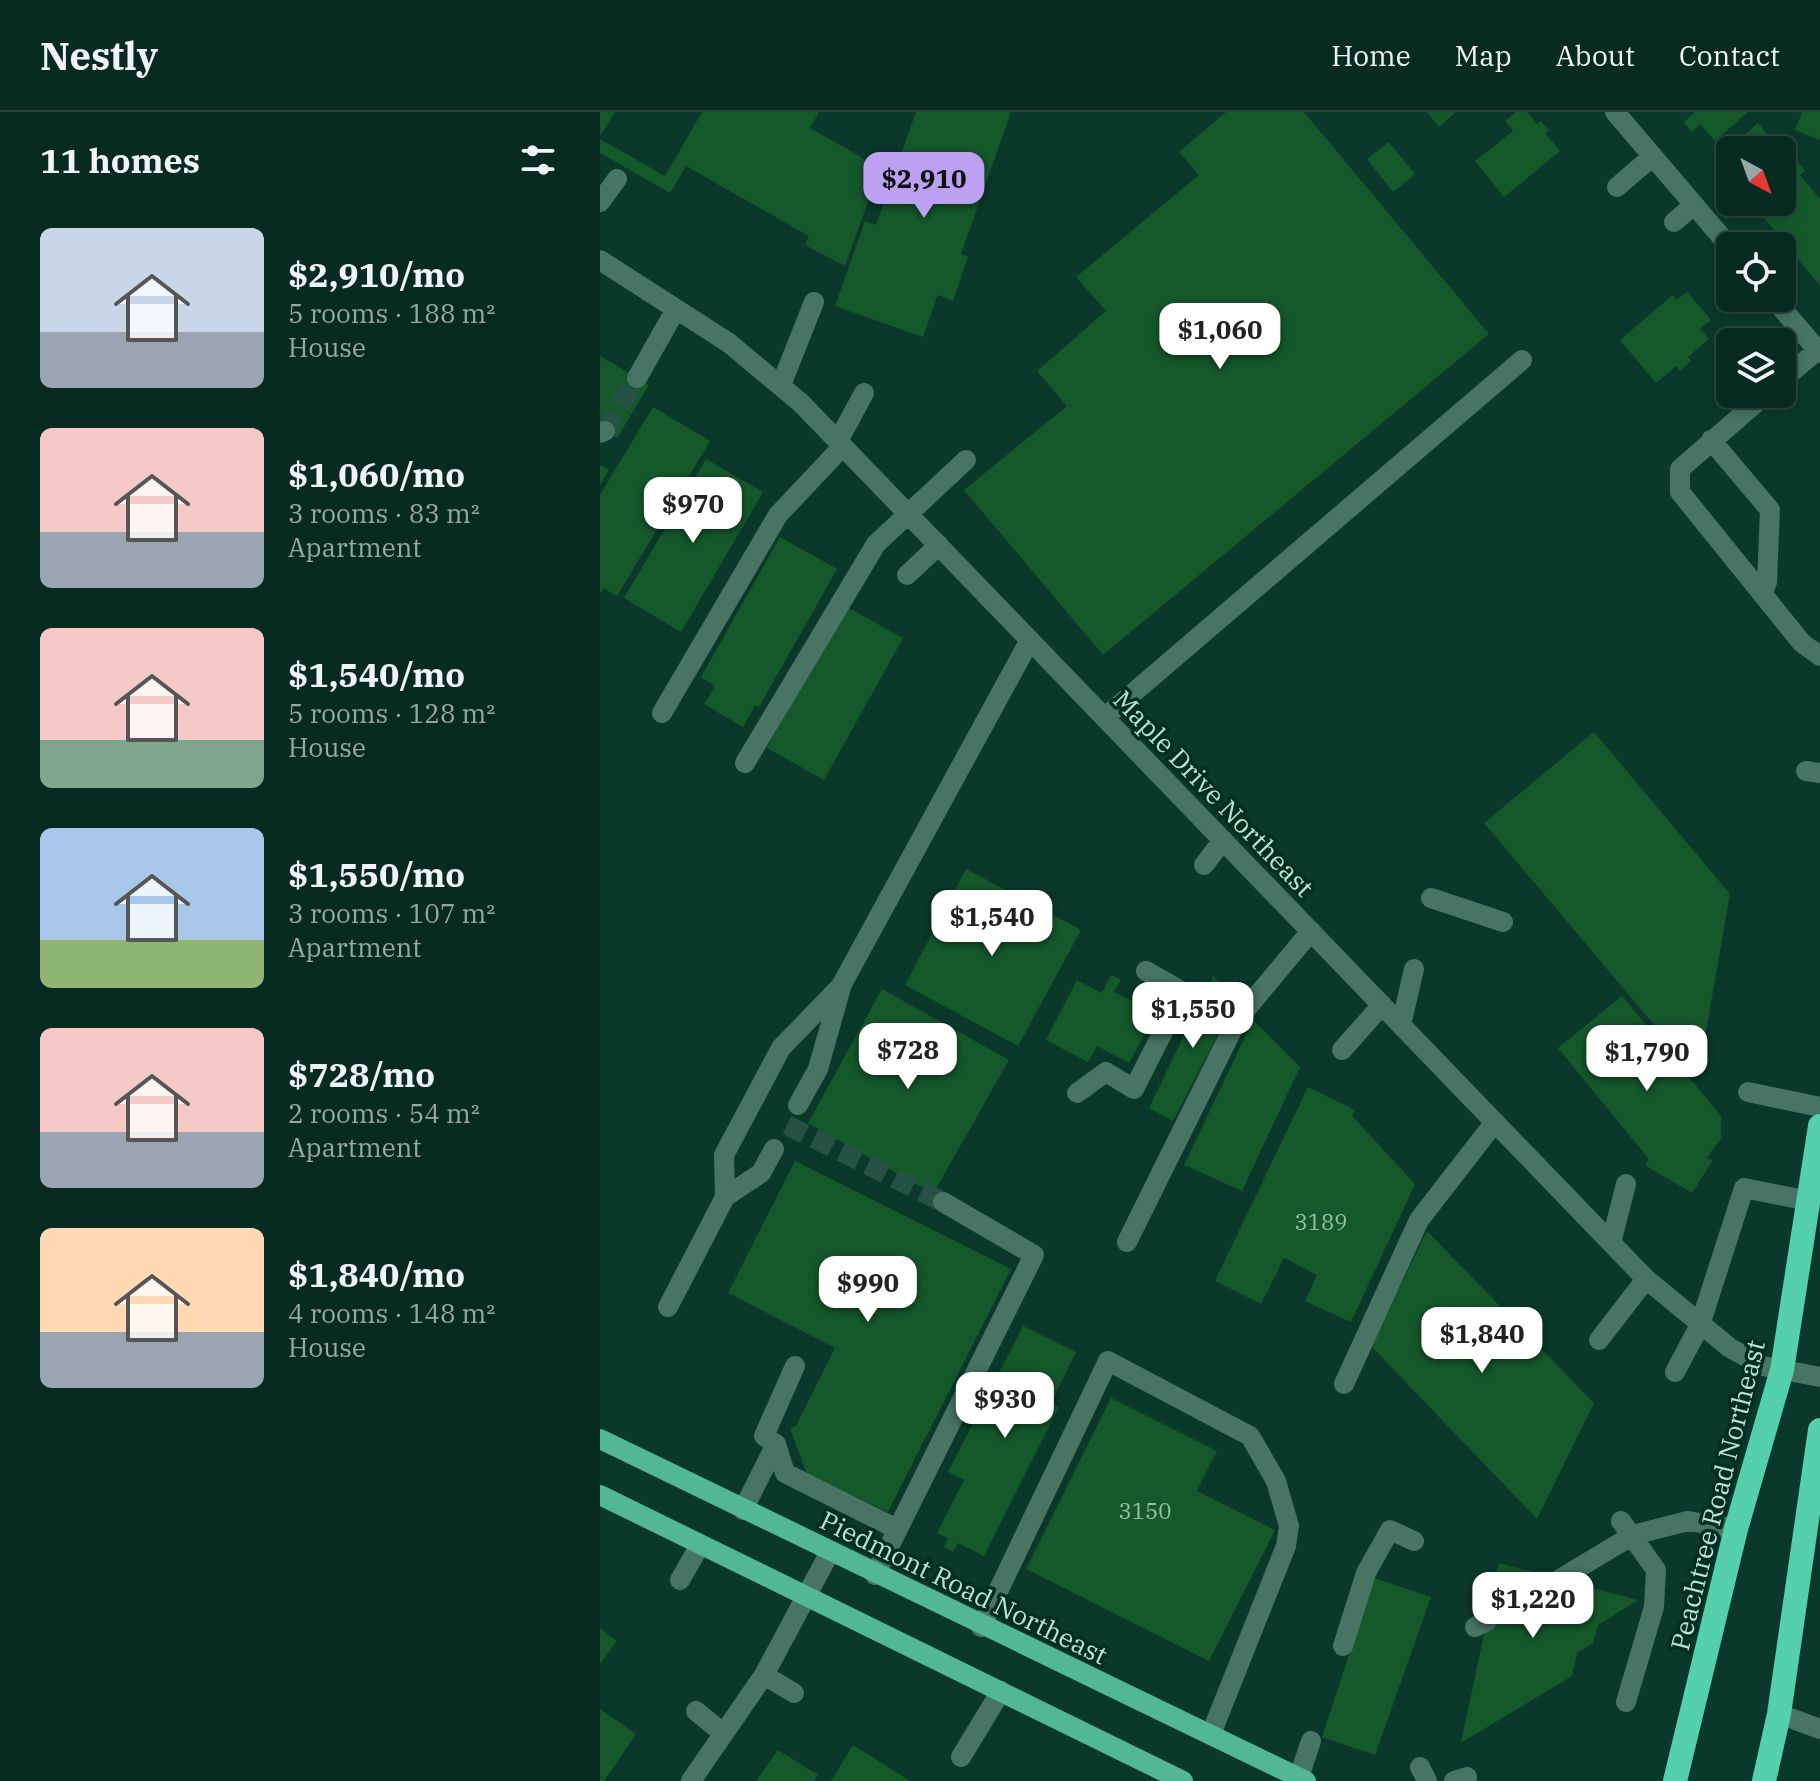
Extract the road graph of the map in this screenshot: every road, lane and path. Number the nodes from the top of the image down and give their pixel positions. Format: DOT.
graph roads {
  1 [pos="1615,112"];
  2 [pos="1653,156"];
  3 [pos="617,179"];
  4 [pos="1617,187"];
  5 [pos="600,202"];
  6 [pos="1694,205"];
  7 [pos="1674,222"];
  8 [pos="1717,232"];
  9 [pos="604,270"];
  10 [pos="814,302"];
  11 [pos="676,309"];
  12 [pos="1785,312"];
  13 [pos="1819,352"];
  14 [pos="1522,360"];
  15 [pos="1796,369"];
  16 [pos="637,378"];
  17 [pos="781,385"];
  18 [pos="864,393"];
  19 [pos="1749,408"];
  20 [pos="1711,440"];
  21 [pos="841,443"];
  22 [pos="966,460"];
  23 [pos="909,514"];
  24 [pos="939,545"];
  25 [pos="907,575"];
  26 [pos="1762,594"];
  27 [pos="1030,640"];
  28 [pos="1820,656"];
  29 [pos="662,713"];
  30 [pos="1105,717"];
  31 [pos="745,763"];
  32 [pos="1223,840"];
  33 [pos="1204,865"];
  34 [pos="1431,898"];
  35 [pos="1503,922"];
  36 [pos="1311,931"];
  37 [pos="1414,969"];
  38 [pos="1146,971"];
  39 [pos="842,984"];
  40 [pos="1382,1005"];
  41 [pos="1401,1025"];
  42 [pos="1342,1050"];
  43 [pos="1748,1092"];
  44 [pos="1077,1093"];
  45 [pos="798,1105"];
  46 [pos="1820,1107"];
  47 [pos="1495,1122"];
  48 [pos="1820,1126"];
  49 [pos="774,1149"];
  50 [pos="1626,1184"];
  51 [pos="725,1197"];
  52 [pos="1809,1201"];
  53 [pos="943,1202"];
  54 [pos="1127,1242"];
  55 [pos="1611,1243"];
  56 [pos="1646,1279"];
  57 [pos="668,1307"];
  58 [pos="1700,1325"];
  59 [pos="1599,1340"];
  60 [pos="795,1366"];
  61 [pos="1782,1370"];
  62 [pos="1675,1372"];
  63 [pos="1820,1377"];
  64 [pos="1344,1384"];
  65 [pos="1820,1430"];
  66 [pos="600,1439"];
  67 [pos="776,1444"];
  68 [pos="600,1495"];
  69 [pos="743,1510"];
  70 [pos="1627,1528"];
  71 [pos="897,1529"];
  72 [pos="1736,1529"];
  73 [pos="1414,1541"];
  74 [pos="700,1545"];
  75 [pos="830,1552"];
  76 [pos="875,1575"];
  77 [pos="1560,1579"];
  78 [pos="680,1580"];
  79 [pos="808,1598"];
  80 [pos="981,1627"];
  81 [pos="1343,1646"];
  82 [pos="764,1675"];
  83 [pos="1001,1691"];
  84 [pos="794,1693"];
  85 [pos="1626,1702"];
  86 [pos="696,1711"];
  87 [pos="1779,1714"];
  88 [pos="1820,1729"];
  89 [pos="724,1734"];
  90 [pos="1211,1734"];
  91 [pos="1311,1741"];
  92 [pos="961,1757"];
  93 [pos="1302,1779"];
  94 [pos="691,1781"];
  95 [pos="1183,1781"];
  96 [pos="1675,1781"];
  97 [pos="1764,1781"];
  1 -- 2 [label="street"];
  2 -- 4 [label="street"];
  2 -- 6 [label="street"];
  3 -- 5 [label="street"];
  6 -- 7 [label="street"];
  6 -- 8 [label="street"];
  9 -- 11 [label="street, Maple Drive Northeast"];
  10 -- 17 [label="street"];
  11 -- 16 [label="street"];
  11 -- 17 [label="street, Maple Drive Northeast"];
  12 -- 13 [label="street"];
  13 -- 15 [label="street"];
  14 -- 30 [label="street"];
  17 -- 21 [label="street, Maple Drive Northeast"];
  18 -- 21 [label="street"];
  19 -- 20 [label="street"];
  20 -- 26 [label="street"];
  20 -- 26 [label="street"];
  21 -- 23 [label="street, Maple Drive Northeast"];
  21 -- 29 [label="street"];
  22 -- 23 [label="street"];
  23 -- 24 [label="street, Maple Drive Northeast"];
  23 -- 31 [label="street"];
  24 -- 25 [label="street"];
  24 -- 27 [label="street, Maple Drive Northeast"];
  26 -- 28 [label="street"];
  27 -- 30 [label="street, Maple Drive Northeast"];
  27 -- 39 [label="street"];
  30 -- 32 [label="street, Maple Drive Northeast"];
  32 -- 33 [label="street"];
  32 -- 36 [label="street, Maple Drive Northeast"];
  34 -- 35 [label="street"];
  36 -- 40 [label="street, Maple Drive Northeast"];
  36 -- 54 [label="street"];
  37 -- 41 [label="street"];
  38 -- 44 [label="street"];
  39 -- 45 [label="street"];
  39 -- 51 [label="street"];
  40 -- 41 [label="street, Maple Drive Northeast"];
  40 -- 42 [label="street"];
  41 -- 47 [label="street, Maple Drive Northeast"];
  43 -- 46 [label="street"];
  47 -- 55 [label="street, Maple Drive Northeast"];
  47 -- 64 [label="street"];
  48 -- 52 [label="highway, Peachtree Road Northeast"];
  49 -- 51 [label="street"];
  50 -- 55 [label="street"];
  51 -- 57 [label="street"];
  52 -- 58 [label="street"];
  52 -- 61 [label="highway, Peachtree Road Northeast"];
  53 -- 71 [label="street"];
  55 -- 56 [label="street, Maple Drive Northeast"];
  56 -- 58 [label="street, Maple Drive Northeast"];
  56 -- 59 [label="street"];
  58 -- 61 [label="street, Maple Drive Northeast"];
  58 -- 62 [label="street"];
  60 -- 67 [label="street"];
  61 -- 63 [label="street, Maple Drive Northeast"];
  61 -- 72 [label="highway, Peachtree Road Northeast"];
  65 -- 87 [label="highway"];
  66 -- 69 [label="main road, Piedmont Road Northeast"];
  67 -- 69 [label="street"];
  67 -- 71 [label="street"];
  68 -- 74 [label="main road"];
  69 -- 75 [label="main road, Piedmont Road Northeast"];
  70 -- 72 [label="street"];
  70 -- 77 [label="street"];
  70 -- 85 [label="street"];
  71 -- 76 [label="street"];
  72 -- 96 [label="highway, Peachtree Road Northeast"];
  73 -- 81 [label="street"];
  74 -- 78 [label="street"];
  74 -- 79 [label="main road"];
  75 -- 76 [label="main road, Piedmont Road Northeast"];
  75 -- 79 [label="street"];
  76 -- 80 [label="main road, Piedmont Road Northeast"];
  79 -- 82 [label="street"];
  79 -- 83 [label="main road"];
  80 -- 90 [label="main road, Piedmont Road Northeast"];
  80 -- 90 [label="street"];
  82 -- 84 [label="street"];
  82 -- 89 [label="street"];
  83 -- 92 [label="street"];
  83 -- 95 [label="main road"];
  86 -- 89 [label="street"];
  87 -- 88 [label="street"];
  87 -- 97 [label="highway"];
  89 -- 94 [label="street"];
  90 -- 93 [label="main road, Piedmont Road Northeast"];
  91 -- 93 [label="street"];
}
